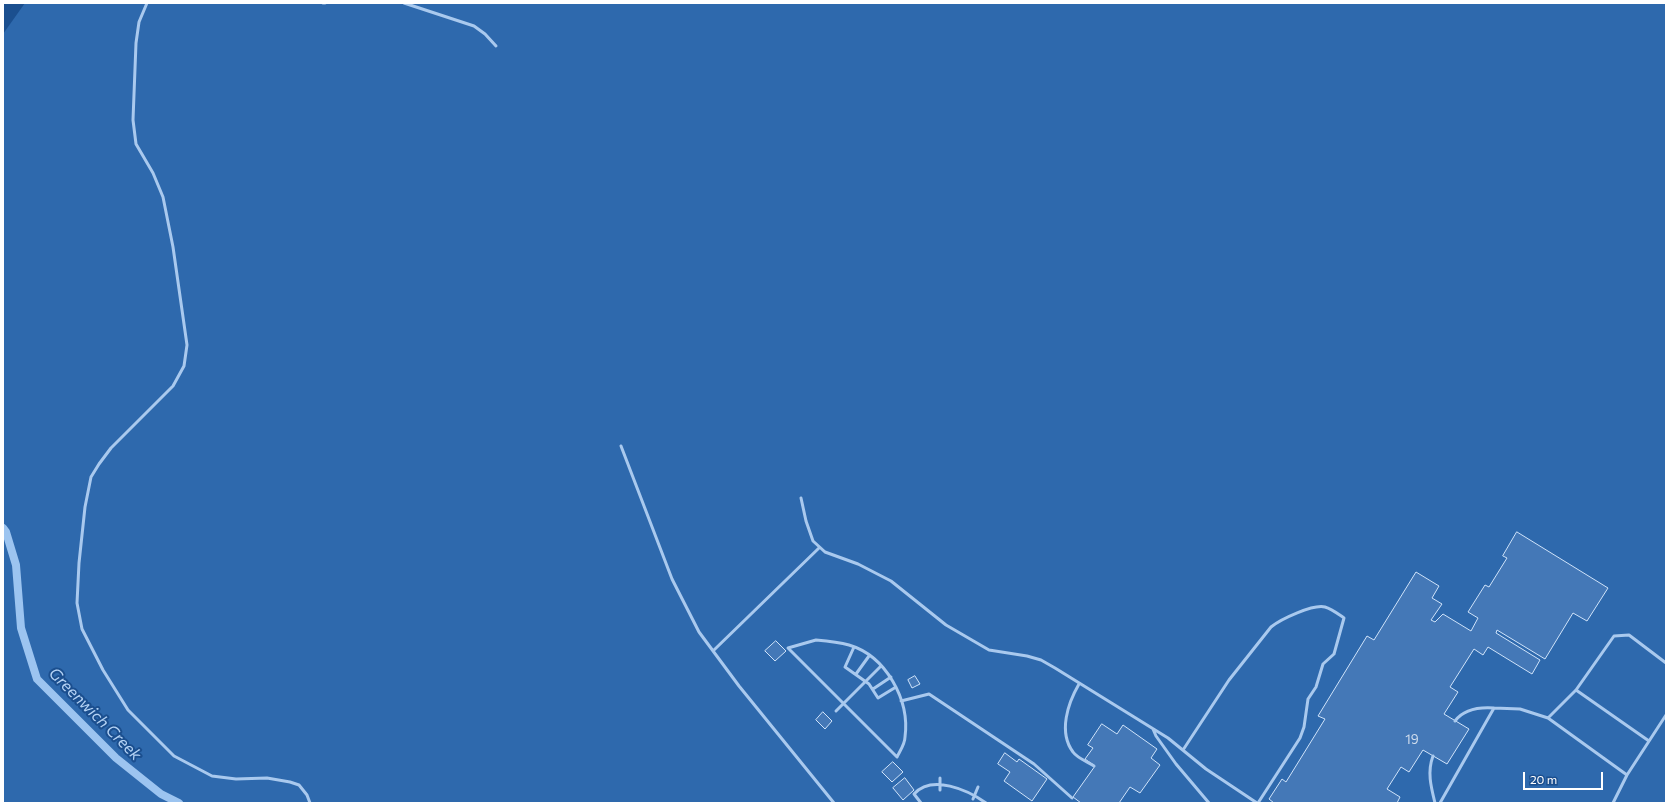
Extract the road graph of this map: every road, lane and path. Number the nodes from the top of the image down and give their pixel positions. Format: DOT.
graph roads {
  1 [pos="147,3"];
  2 [pos="404,3"];
  3 [pos="496,46"];
  4 [pos="621,446"];
  5 [pos="801,498"];
  6 [pos="819,548"];
  7 [pos="854,647"];
  8 [pos="714,650"];
  9 [pos="869,656"];
  10 [pos="1666,663"];
  11 [pos="881,666"];
  12 [pos="856,674"];
  13 [pos="891,677"];
  14 [pos="866,681"];
  15 [pos="1079,684"];
  16 [pos="896,687"];
  17 [pos="873,689"];
  18 [pos="1576,690"];
  19 [pos="901,702"];
  20 [pos="844,704"];
  21 [pos="1494,708"];
  22 [pos="836,711"];
  23 [pos="1666,715"];
  24 [pos="1548,718"];
  25 [pos="1455,721"];
  26 [pos="1153,729"];
  27 [pos="1649,741"];
  28 [pos="1183,750"];
  29 [pos="1433,756"];
  30 [pos="1094,766"];
  31 [pos="1626,775"];
  32 [pos="940,778"];
  33 [pos="940,785"];
  34 [pos="978,787"];
  35 [pos="940,790"];
  36 [pos="975,795"];
  37 [pos="1072,798"];
  38 [pos="973,799"];
  39 [pos="310,803"];
  40 [pos="834,803"];
  41 [pos="921,803"];
  42 [pos="986,803"];
  43 [pos="1209,803"];
  44 [pos="1258,803"];
  45 [pos="1435,803"];
  46 [pos="1440,803"];
  47 [pos="1613,803"];
  1 -- 39 [label="lane"];
  2 -- 3 [label="lane"];
  4 -- 8 [label="lane"];
  5 -- 6 [label="lane"];
  6 -- 8 [label="lane"];
  6 -- 15 [label="lane"];
  7 -- 9 [label="lane"];
  7 -- 12 [label="lane"];
  7 -- 20 [label="lane"];
  8 -- 40 [label="lane"];
  9 -- 11 [label="lane"];
  9 -- 12 [label="lane"];
  10 -- 18 [label="lane"];
  11 -- 13 [label="lane"];
  11 -- 14 [label="lane"];
  12 -- 14 [label="lane"];
  13 -- 16 [label="lane"];
  13 -- 17 [label="lane"];
  14 -- 17 [label="lane"];
  14 -- 20 [label="lane"];
  15 -- 26 [label="lane"];
  15 -- 30 [label="lane"];
  16 -- 17 [label="lane"];
  16 -- 19 [label="lane"];
  18 -- 24 [label="lane"];
  18 -- 27 [label="lane"];
  19 -- 20 [label="lane"];
  19 -- 37 [label="lane"];
  20 -- 22 [label="lane"];
  21 -- 24 [label="lane"];
  21 -- 25 [label="lane"];
  21 -- 46 [label="lane"];
  23 -- 27 [label="lane"];
  24 -- 31 [label="lane"];
  26 -- 28 [label="lane"];
  26 -- 43 [label="lane"];
  27 -- 31 [label="lane"];
  28 -- 44 [label="lane"];
  28 -- 44 [label="lane"];
  29 -- 45 [label="lane"];
  31 -- 47 [label="lane"];
  32 -- 33 [label="lane"];
  33 -- 35 [label="lane"];
  33 -- 36 [label="lane"];
  33 -- 41 [label="lane"];
  34 -- 36 [label="lane"];
  36 -- 38 [label="lane"];
  36 -- 42 [label="lane"];
}
